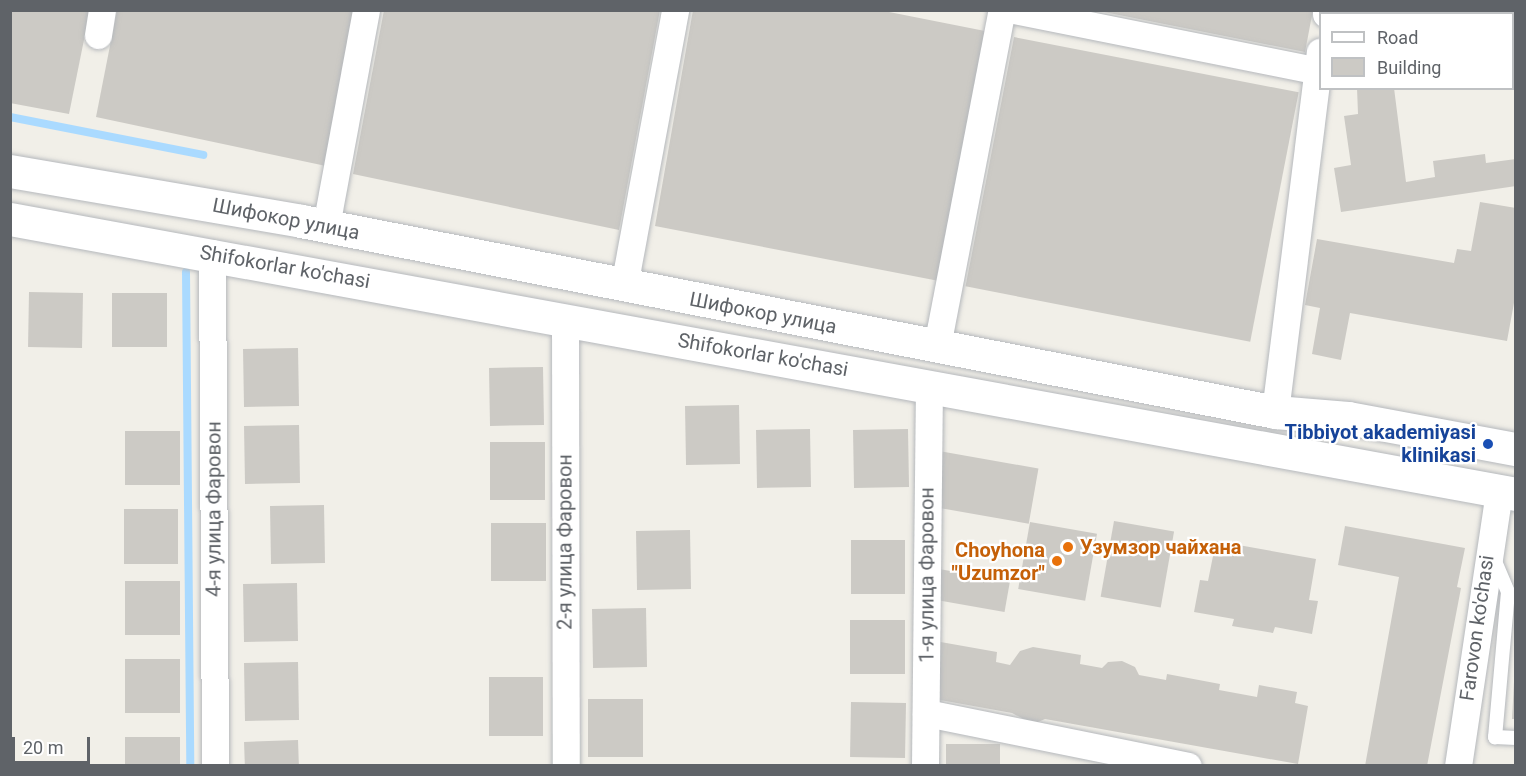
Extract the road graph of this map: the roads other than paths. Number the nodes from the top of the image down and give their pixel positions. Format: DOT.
graph roads {
  1 [pos="366,10"];
  2 [pos="675,10"];
  3 [pos="1002,10"];
  4 [pos="1014,10"];
  5 [pos="1319,61"];
  6 [pos="10,171"];
  7 [pos="10,219"];
  8 [pos="314,224"];
  9 [pos="212,253"];
  10 [pos="292,268"];
  11 [pos="624,286"];
  12 [pos="565,318"];
  13 [pos="937,346"];
  14 [pos="929,385"];
  15 [pos="1275,412"];
  16 [pos="1515,449"];
  17 [pos="1507,492"];
  18 [pos="1489,546"];
  19 [pos="926,713"];
  20 [pos="1515,738"];
  21 [pos="215,765"];
  22 [pos="566,765"];
  23 [pos="926,765"];
  24 [pos="1188,765"];
  25 [pos="1458,765"];
  1 -- 8 [label="street"];
  2 -- 11 [label="street"];
  3 -- 13 [label="street"];
  4 -- 5 [label="street"];
  5 -- 15 [label="street"];
  6 -- 8 [label="main road, Шифокор улица"];
  7 -- 9 [label="main road, Shifokorlar ko'chasi"];
  8 -- 10 [label="main road"];
  8 -- 11 [label="main road, Шифокор улица"];
  9 -- 10 [label="main road, Shifokorlar ko'chasi"];
  9 -- 21 [label="street, 4-я улица Фаровон"];
  10 -- 12 [label="main road, Shifokorlar ko'chasi"];
  11 -- 13 [label="main road, Шифокор улица"];
  12 -- 14 [label="main road, Shifokorlar ko'chasi"];
  12 -- 22 [label="street, 2-я улица Фаровон"];
  13 -- 15 [label="main road, Шифокор улица"];
  14 -- 17 [label="main road, Shifokorlar ko'chasi"];
  14 -- 19 [label="street, 1-я улица Фаровон"];
  15 -- 16 [label="main road, Шифокор улица"];
  17 -- 18 [label="street, Farovon ko'chasi"];
  18 -- 20 [label="lane"];
  18 -- 25 [label="street, Farovon ko'chasi"];
  19 -- 23 [label="street, 1-я улица Фаровон"];
  19 -- 24 [label="street"];
}
